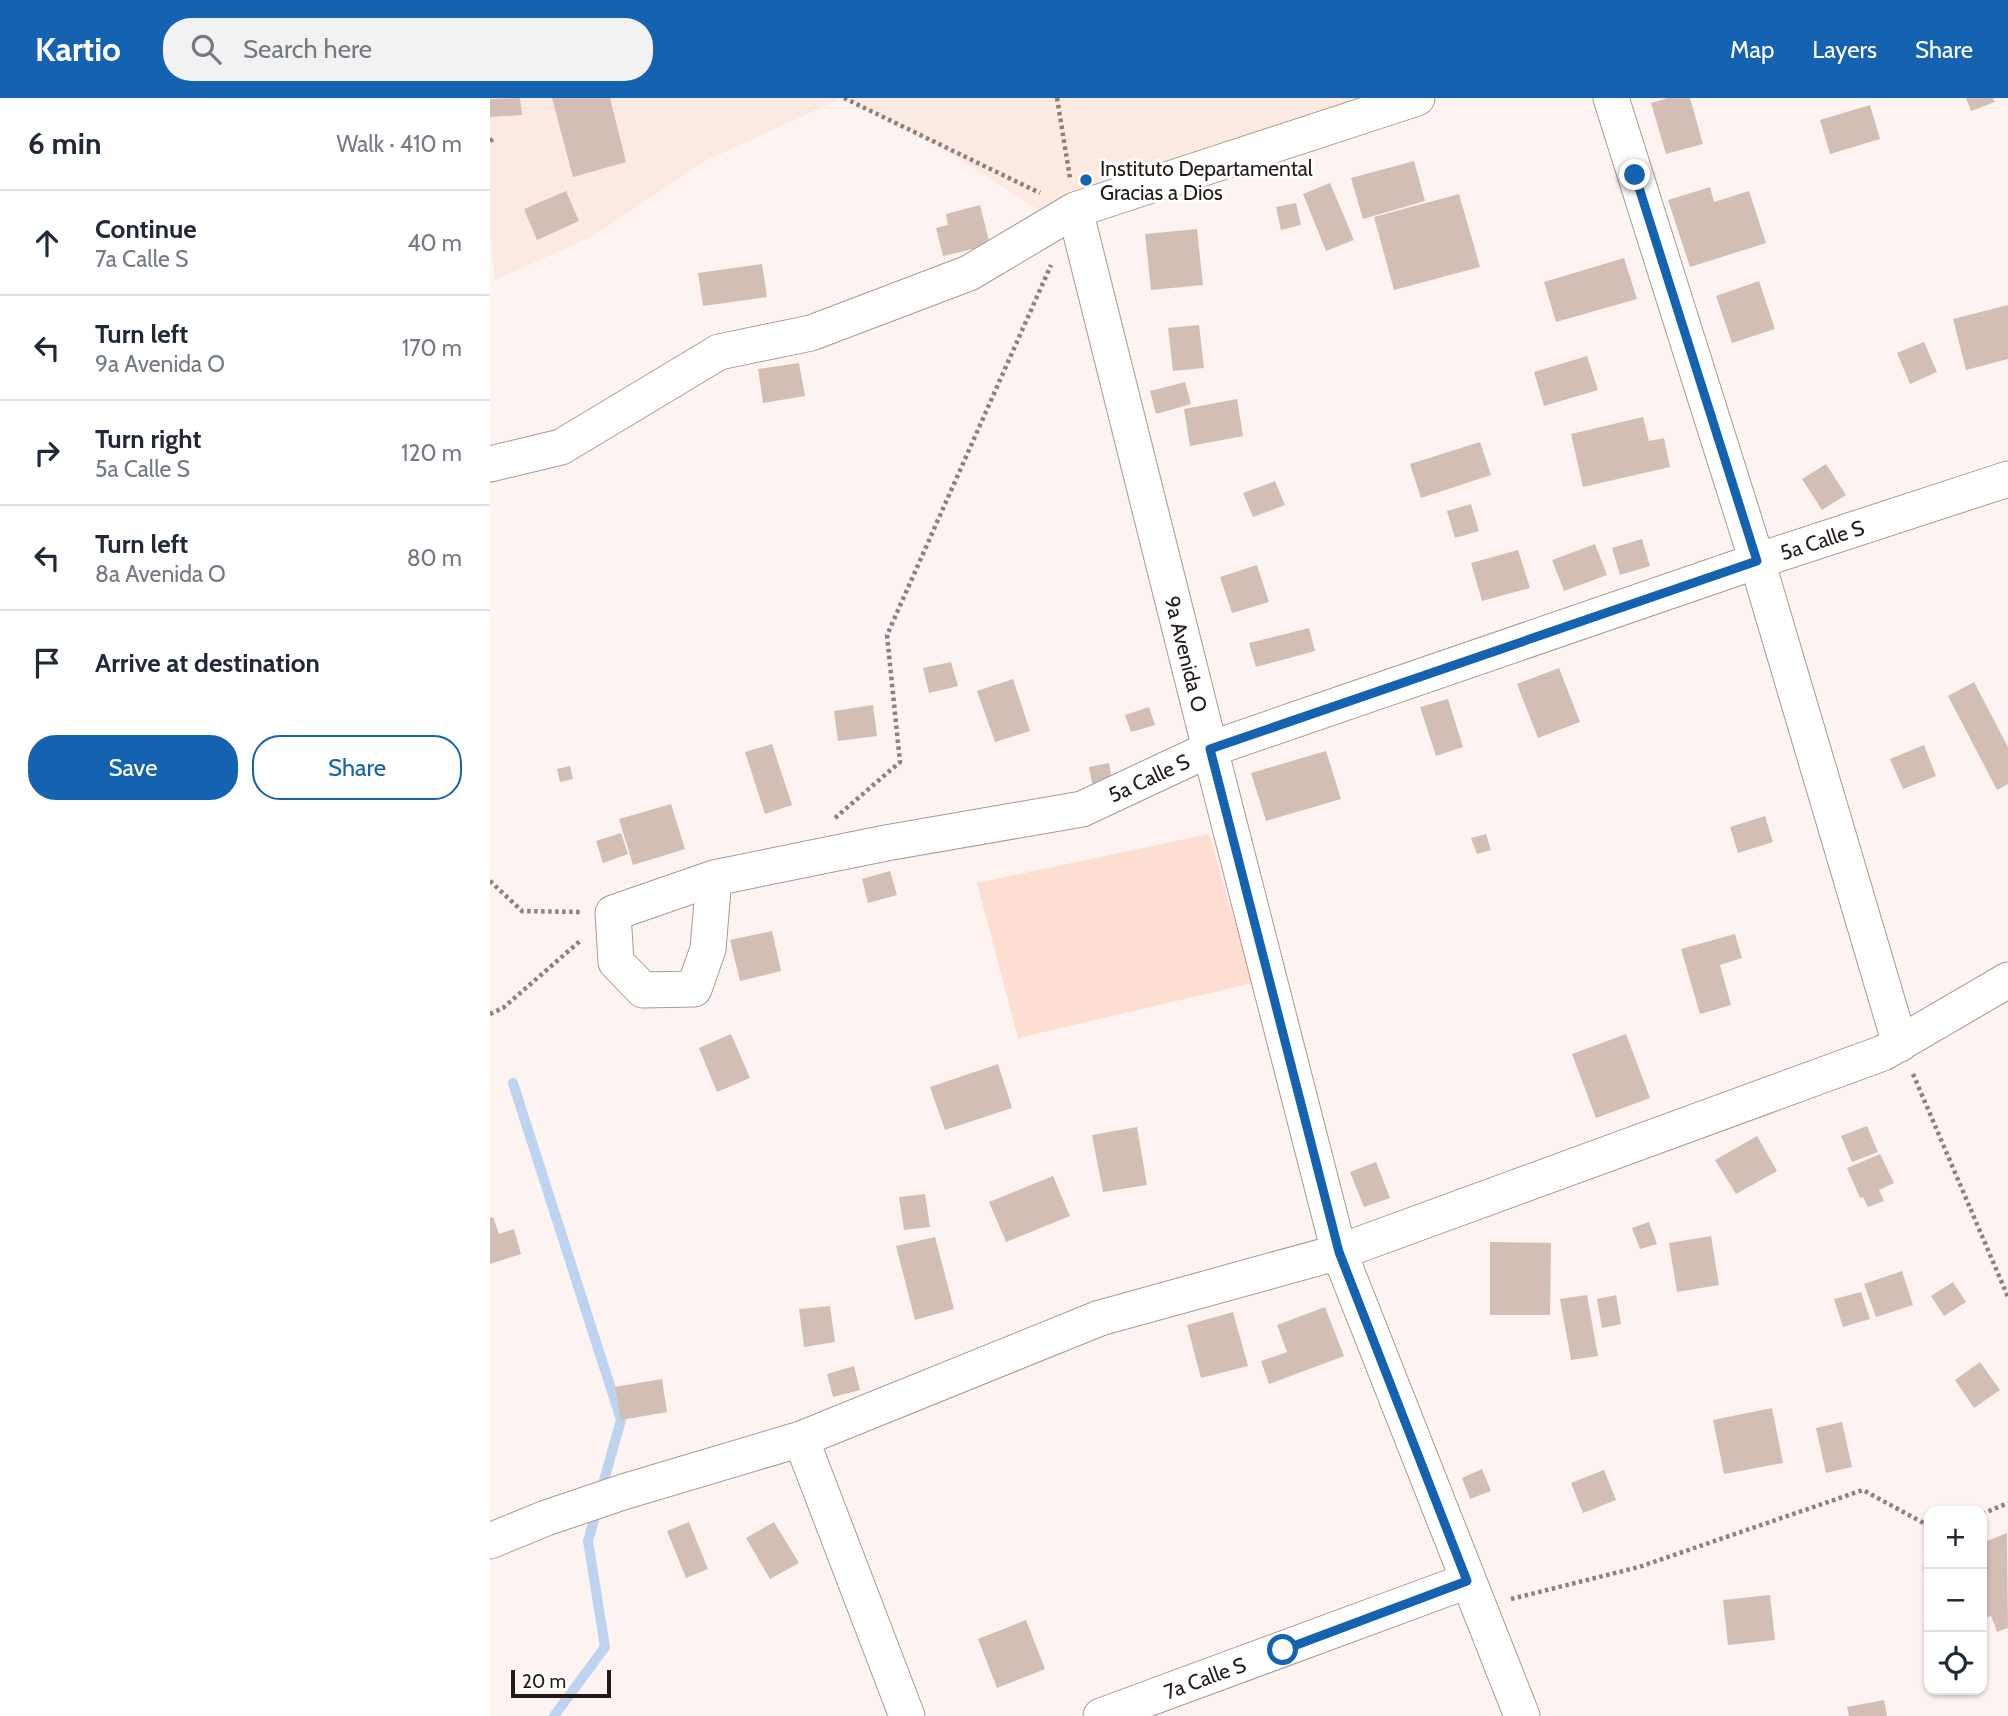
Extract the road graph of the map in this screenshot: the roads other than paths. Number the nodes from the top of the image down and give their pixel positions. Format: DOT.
graph roads {
  1 [pos="1417,98"];
  2 [pos="1611,98"];
  3 [pos="1075,210"];
  4 [pos="490,464"];
  5 [pos="2008,479"];
  6 [pos="1757,561"];
  7 [pos="1210,749"];
  8 [pos="714,878"];
  9 [pos="2008,980"];
  10 [pos="1900,1044"];
  11 [pos="1339,1252"];
  12 [pos="801,1439"];
  13 [pos="490,1541"];
  14 [pos="1473,1594"];
  15 [pos="908,1716"];
  16 [pos="1101,1716"];
  17 [pos="1522,1716"];
  1 -- 3 [label="street"];
  2 -- 6 [label="street"];
  3 -- 4 [label="street"];
  3 -- 7 [label="street, 9a Avenida O"];
  5 -- 6 [label="street, 5a Calle S"];
  6 -- 7 [label="street, 5a Calle S"];
  6 -- 10 [label="street"];
  7 -- 8 [label="street, 5a Calle S"];
  7 -- 11 [label="street, 9a Avenida O"];
  8 -- 8 [label="street, 5a Calle S"];
  9 -- 10 [label="street"];
  10 -- 11 [label="street"];
  11 -- 12 [label="street"];
  11 -- 14 [label="street, 9a Avenida O"];
  12 -- 13 [label="street"];
  12 -- 15 [label="street"];
  14 -- 16 [label="street, 7a Calle S"];
  14 -- 17 [label="street, 9a Avenida O"];
}
